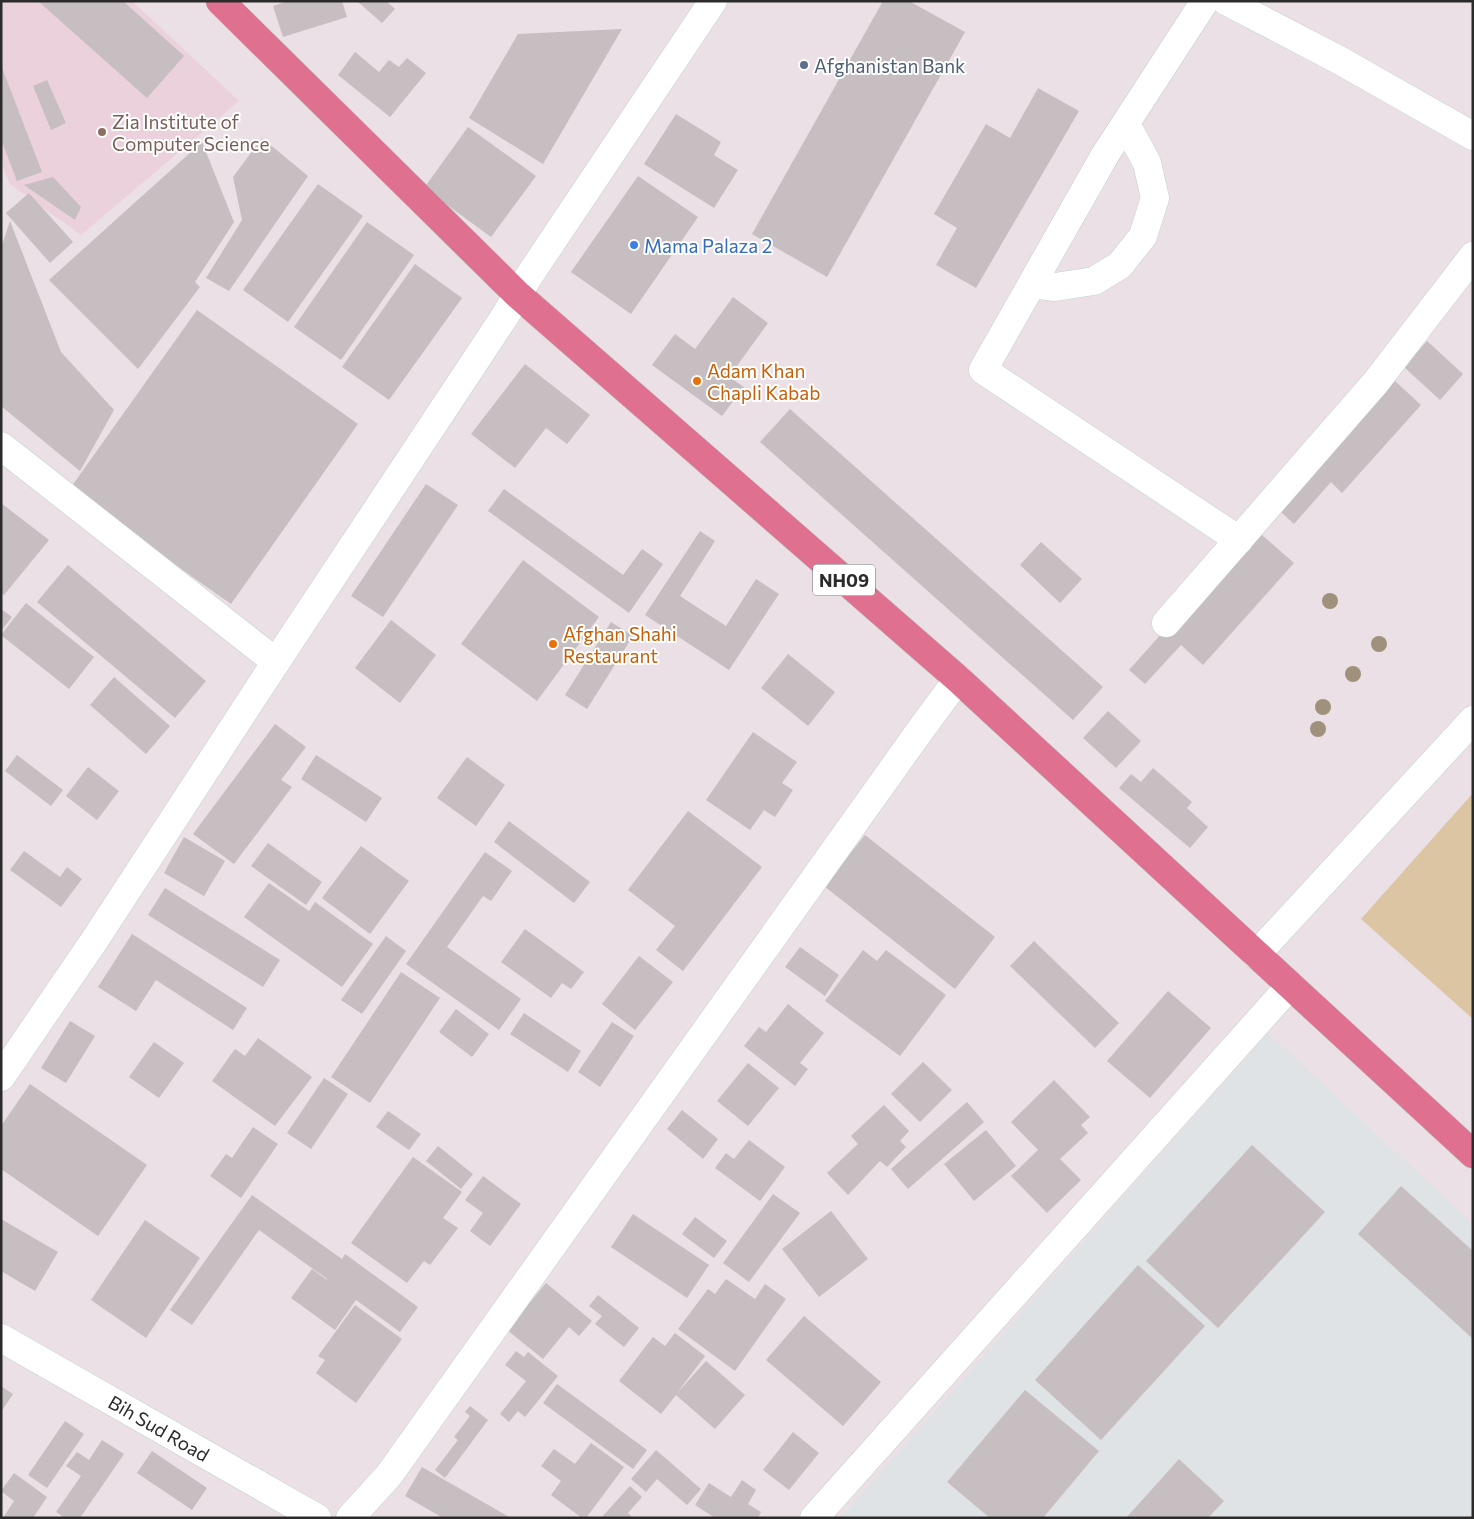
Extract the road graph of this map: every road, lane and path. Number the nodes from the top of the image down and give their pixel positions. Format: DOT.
graph roads {
  1 [pos="220,1"];
  2 [pos="713,1"];
  3 [pos="1205,1"];
  4 [pos="1226,1"];
  5 [pos="1126,124"];
  6 [pos="1473,136"];
  7 [pos="1473,256"];
  8 [pos="1032,284"];
  9 [pos="517,294"];
  10 [pos="1,446"];
  11 [pos="1239,540"];
  12 [pos="1166,623"];
  13 [pos="276,662"];
  14 [pos="958,679"];
  15 [pos="1473,720"];
  16 [pos="1256,955"];
  17 [pos="1290,986"];
  18 [pos="1,1077"];
  19 [pos="1473,1154"];
  20 [pos="1,1338"];
  21 [pos="317,1518"];
  22 [pos="350,1518"];
  23 [pos="814,1518"];
  1 -- 9 [label="main road, NH09"];
  2 -- 9 [label="street"];
  3 -- 5 [label="street"];
  4 -- 6 [label="street"];
  5 -- 8 [label="street"];
  5 -- 8 [label="street"];
  7 -- 11 [label="street"];
  8 -- 11 [label="street"];
  9 -- 13 [label="street"];
  9 -- 14 [label="main road, NH09"];
  10 -- 13 [label="street"];
  11 -- 12 [label="street"];
  13 -- 18 [label="street"];
  14 -- 16 [label="main road, NH09"];
  14 -- 22 [label="street"];
  15 -- 16 [label="street"];
  16 -- 17 [label="main road, NH09"];
  17 -- 19 [label="main road, NH09"];
  17 -- 23 [label="street"];
  20 -- 21 [label="street, Bih Sud Road"];
}
